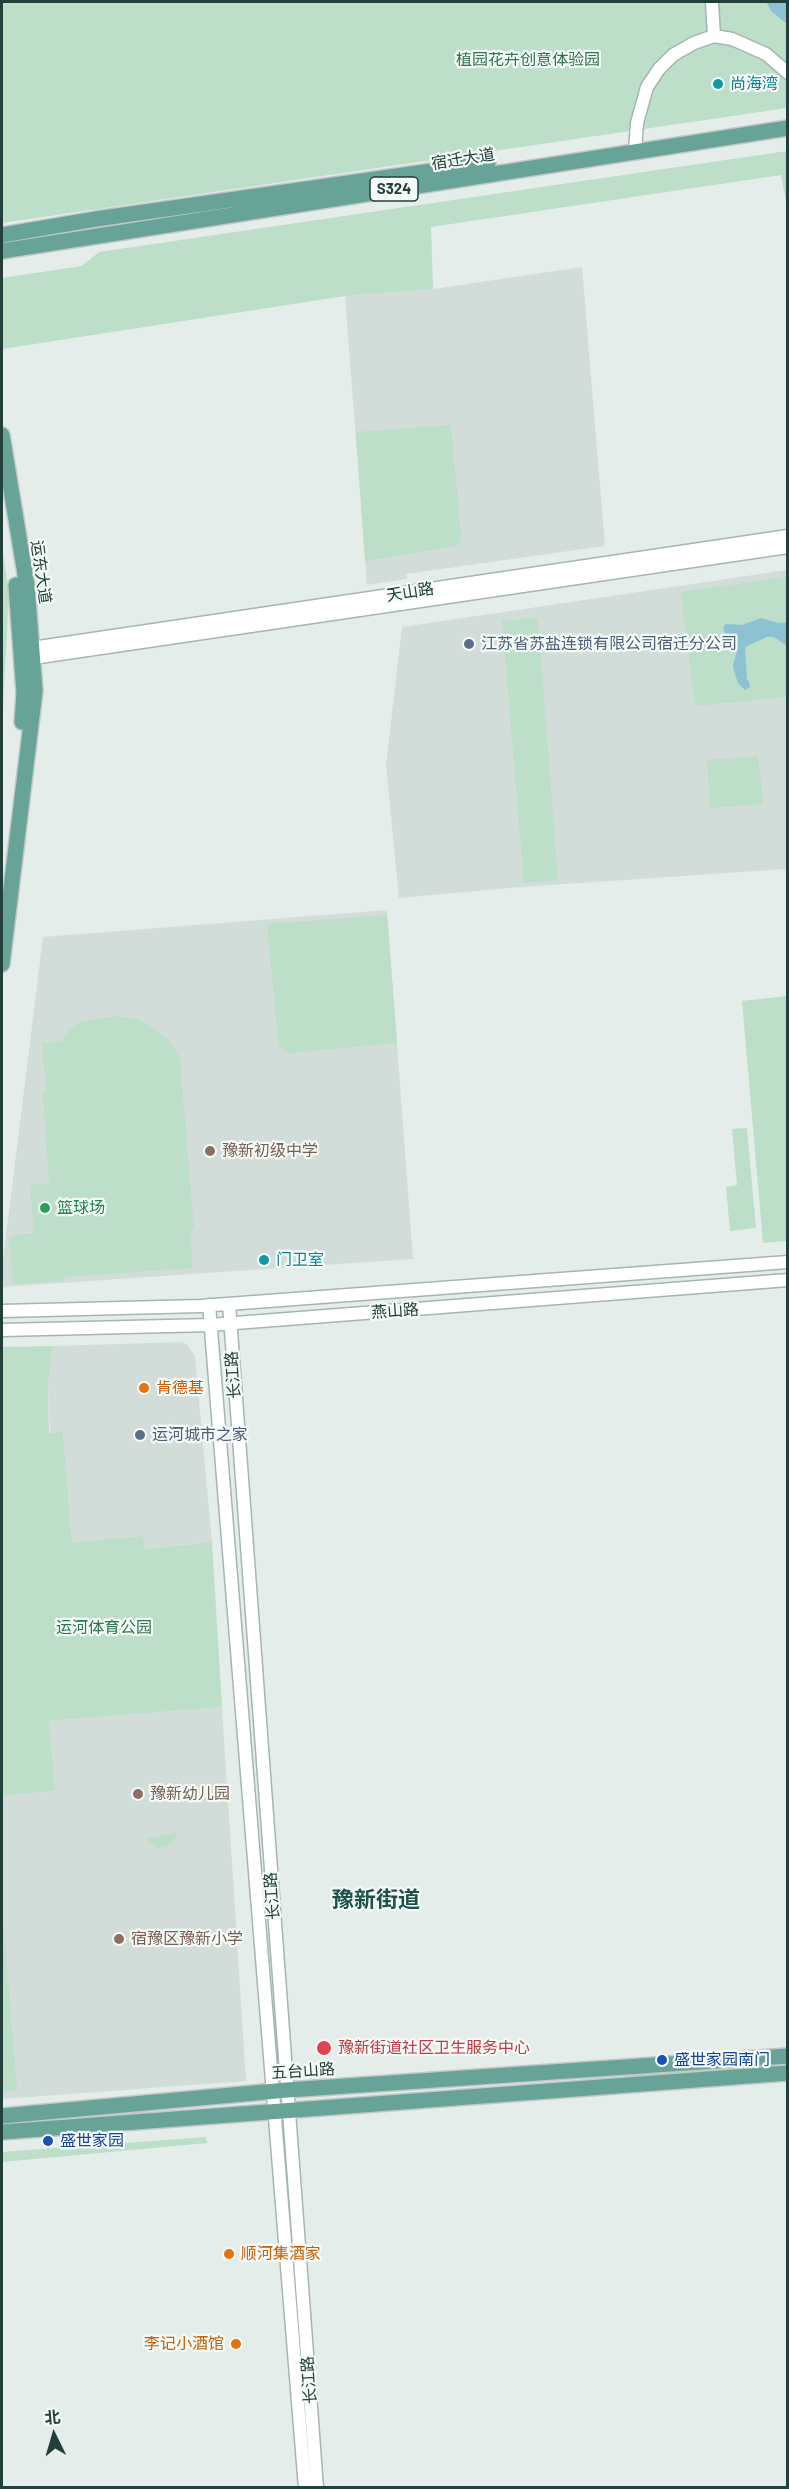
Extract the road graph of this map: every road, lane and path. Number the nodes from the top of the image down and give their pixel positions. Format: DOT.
graph roads {
  1 [pos="712,2"];
  2 [pos="714,36"];
  3 [pos="788,73"];
  4 [pos="788,119"];
  5 [pos="788,128"];
  6 [pos="635,146"];
  7 [pos="2,235"];
  8 [pos="2,251"];
  9 [pos="2,435"];
  10 [pos="2,496"];
  11 [pos="788,536"];
  12 [pos="788,547"];
  13 [pos="32,653"];
  14 [pos="2,884"];
  15 [pos="2,964"];
  16 [pos="788,1262"];
  17 [pos="788,1280"];
  18 [pos="229,1304"];
  19 [pos="209,1305"];
  20 [pos="2,1311"];
  21 [pos="229,1323"];
  22 [pos="210,1325"];
  23 [pos="2,1330"];
  24 [pos="788,2056"];
  25 [pos="788,2073"];
  26 [pos="280,2091"];
  27 [pos="282,2110"];
  28 [pos="2,2116"];
  29 [pos="2,2132"];
  30 [pos="305,2487"];
  31 [pos="317,2487"];
  1 -- 2 [label="street"];
  2 -- 3 [label="street"];
  2 -- 6 [label="street"];
  4 -- 6 [label="main road, 宿迁大道 / S324"];
  5 -- 6 [label="main road, 宿迁大道 / S324"];
  6 -- 7 [label="main road, 宿迁大道 / S324"];
  6 -- 8 [label="main road, 宿迁大道 / S324"];
  9 -- 13 [label="main road, 运东大道"];
  10 -- 14 [label="main road, 运东大道"];
  11 -- 13 [label="street, 天山路"];
  12 -- 13 [label="street, 天山路"];
  13 -- 15 [label="main road, 运东大道"];
  16 -- 18 [label="street, 燕山路"];
  17 -- 21 [label="street, 燕山路"];
  18 -- 19 [label="street, 燕山路"];
  18 -- 21 [label="street, 长江路"];
  19 -- 20 [label="street, 燕山路"];
  19 -- 22 [label="street, 长江路"];
  21 -- 22 [label="street, 燕山路"];
  21 -- 26 [label="street, 长江路"];
  22 -- 23 [label="street, 燕山路"];
  22 -- 26 [label="street, 长江路"];
  24 -- 26 [label="main road, 五台山路"];
  25 -- 27 [label="main road"];
  26 -- 27 [label="street, 长江路"];
  26 -- 28 [label="main road, 五台山路"];
  27 -- 29 [label="main road"];
  27 -- 30 [label="street, 长江路"];
  27 -- 31 [label="street, 长江路"];
}
